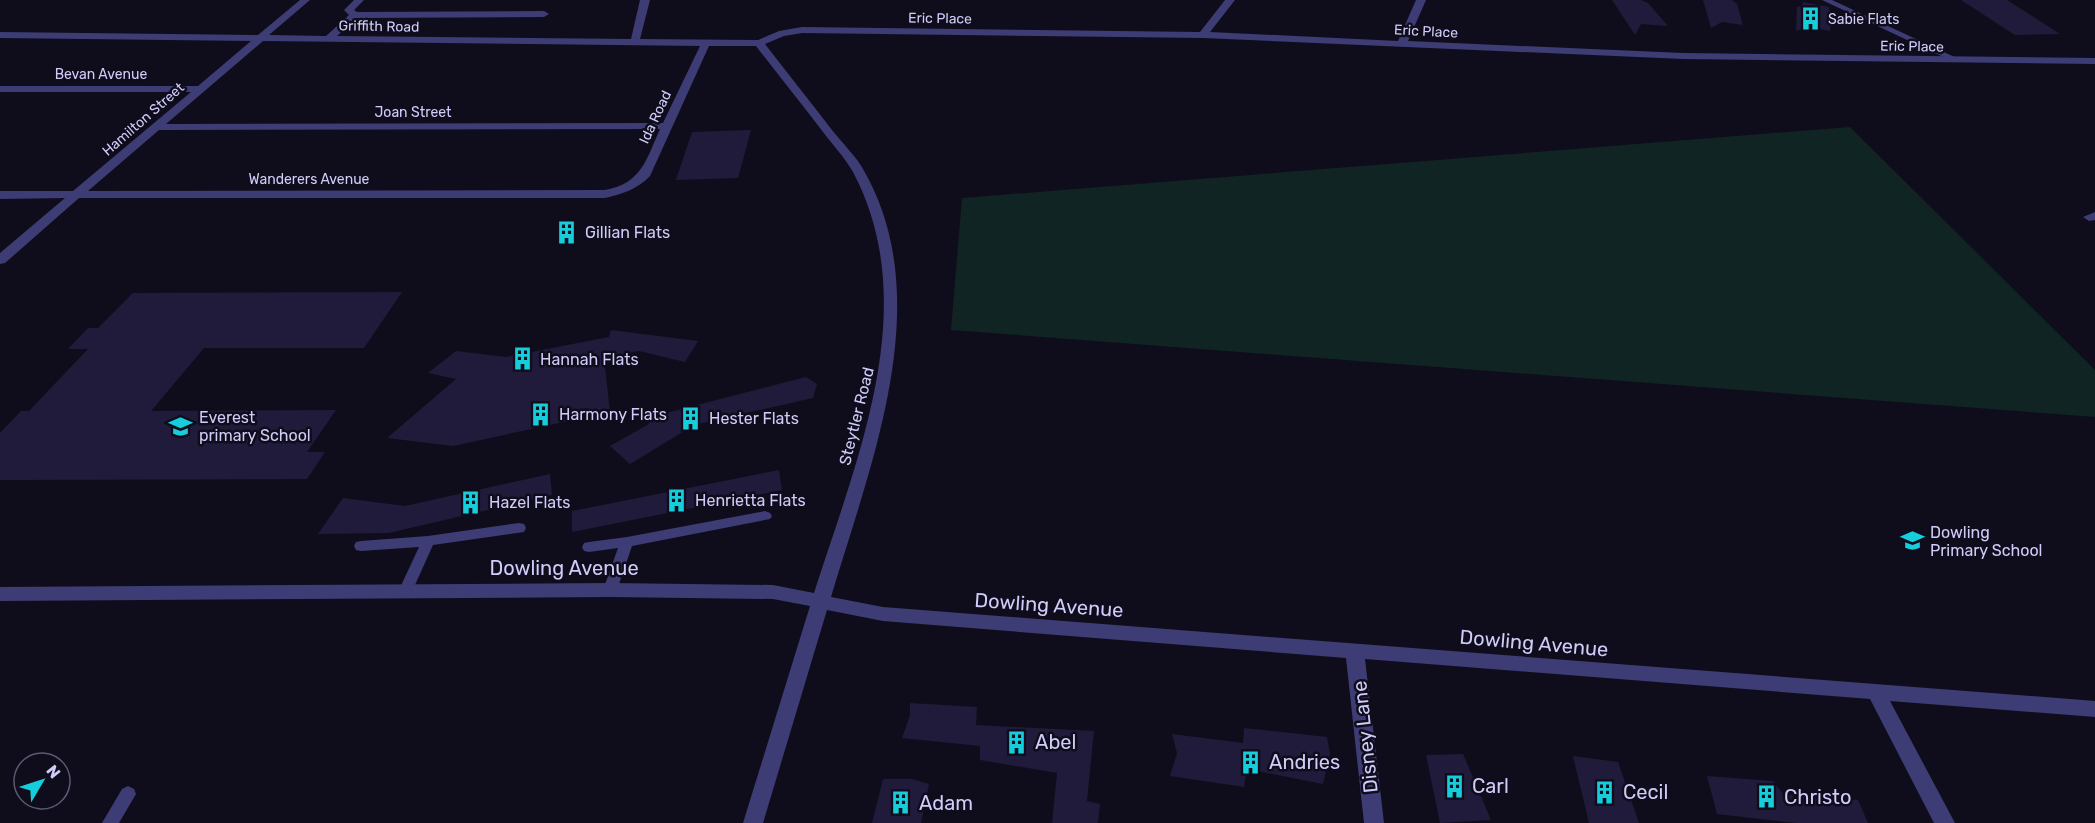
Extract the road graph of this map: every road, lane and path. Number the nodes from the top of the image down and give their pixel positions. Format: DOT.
graph roads {
  1 [pos="305,0"];
  2 [pos="359,0"];
  3 [pos="645,0"];
  4 [pos="1230,0"];
  5 [pos="1421,0"];
  6 [pos="1826,0"];
  7 [pos="544,14"];
  8 [pos="355,15"];
  9 [pos="0,35"];
  10 [pos="1203,35"];
  11 [pos="260,38"];
  12 [pos="328,39"];
  13 [pos="635,42"];
  14 [pos="706,43"];
  15 [pos="759,43"];
  16 [pos="1402,43"];
  17 [pos="1958,60"];
  18 [pos="2095,61"];
  19 [pos="0,89"];
  20 [pos="201,89"];
  21 [pos="669,126"];
  22 [pos="157,127"];
  23 [pos="618,191"];
  24 [pos="0,195"];
  25 [pos="78,195"];
  26 [pos="0,260"];
  27 [pos="765,516"];
  28 [pos="519,528"];
  29 [pos="428,541"];
  30 [pos="627,542"];
  31 [pos="361,546"];
  32 [pos="590,547"];
  33 [pos="610,590"];
  34 [pos="405,592"];
  35 [pos="0,594"];
  36 [pos="822,603"];
  37 [pos="1355,652"];
  38 [pos="1876,693"];
  39 [pos="2095,709"];
  40 [pos="128,794"];
  41 [pos="110,823"];
  42 [pos="753,823"];
  43 [pos="1374,823"];
  44 [pos="1945,823"];
  1 -- 11 [label="street, Hamilton Street"];
  2 -- 8 [label="street"];
  3 -- 13 [label="street"];
  4 -- 10 [label="street"];
  5 -- 16 [label="street"];
  6 -- 17 [label="lane"];
  7 -- 8 [label="street"];
  8 -- 12 [label="street"];
  9 -- 11 [label="street, Griffith Road"];
  10 -- 15 [label="street, Eric Place"];
  10 -- 16 [label="street, Eric Place"];
  11 -- 12 [label="street, Griffith Road"];
  11 -- 20 [label="street, Hamilton Street"];
  12 -- 13 [label="street, Griffith Road"];
  13 -- 14 [label="street, Griffith Road"];
  14 -- 15 [label="street, Griffith Road"];
  14 -- 21 [label="street, Ida Road"];
  15 -- 36 [label="street, Steytler Road"];
  16 -- 17 [label="street, Eric Place"];
  17 -- 18 [label="street, Eric Place"];
  19 -- 20 [label="street, Bevan Avenue"];
  20 -- 22 [label="street, Hamilton Street"];
  21 -- 22 [label="street, Joan Street"];
  21 -- 23 [label="street, Ida Road"];
  22 -- 25 [label="street, Hamilton Street"];
  23 -- 25 [label="street, Wanderers Avenue"];
  24 -- 25 [label="street, Wanderers Avenue"];
  25 -- 26 [label="street, Hamilton Street"];
  27 -- 30 [label="lane"];
  28 -- 29 [label="lane"];
  29 -- 31 [label="lane"];
  29 -- 34 [label="lane"];
  30 -- 32 [label="lane"];
  30 -- 33 [label="lane"];
  33 -- 34 [label="street, Dowling Avenue"];
  33 -- 36 [label="street, Dowling Avenue"];
  34 -- 35 [label="street, Dowling Avenue"];
  36 -- 37 [label="street, Dowling Avenue"];
  36 -- 42 [label="street, Steytler Road"];
  37 -- 38 [label="street, Dowling Avenue"];
  37 -- 43 [label="street, Disney Lane"];
  38 -- 39 [label="street, Dowling Avenue"];
  38 -- 44 [label="street"];
  40 -- 41 [label="lane"];
}
